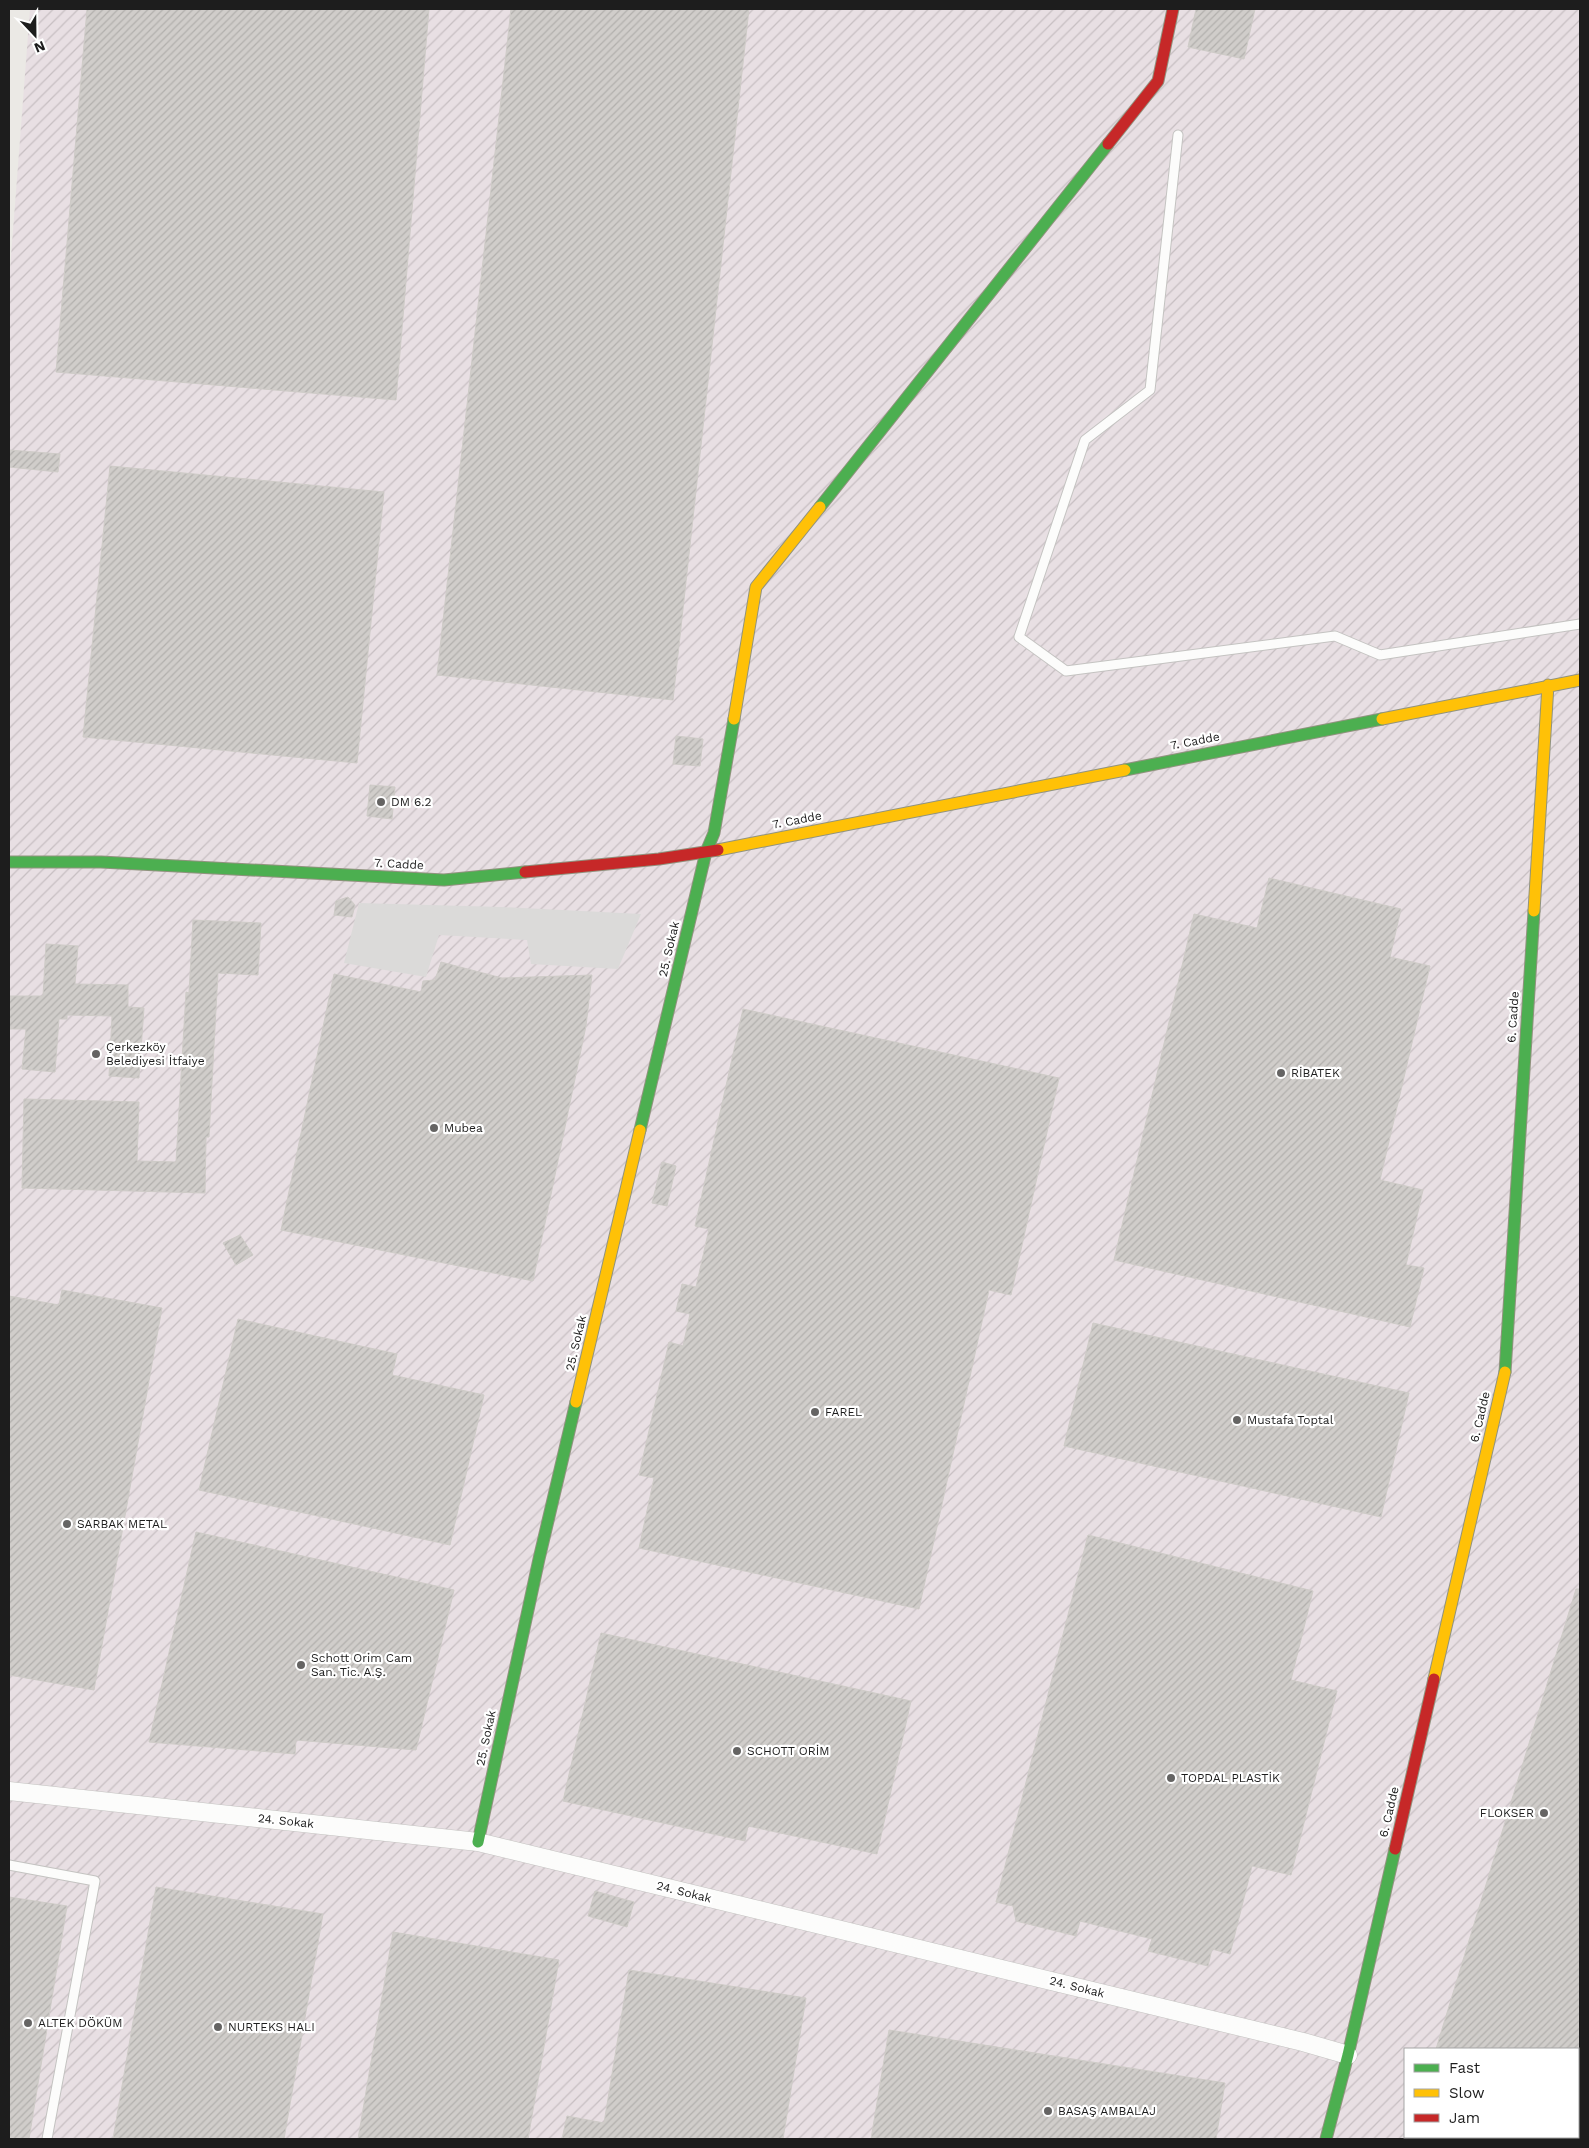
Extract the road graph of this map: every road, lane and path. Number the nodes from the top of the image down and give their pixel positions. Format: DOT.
graph roads {
  1 [pos="1173,9"];
  2 [pos="1178,135"];
  3 [pos="1580,624"];
  4 [pos="1580,680"];
  5 [pos="1548,685"];
  6 [pos="706,852"];
  7 [pos="9,862"];
  8 [pos="9,1791"];
  9 [pos="478,1842"];
  10 [pos="9,1865"];
  11 [pos="1348,2055"];
  12 [pos="47,2139"];
  13 [pos="1326,2139"];
  1 -- 6 [label="street, 25. Sokak"];
  2 -- 3 [label="lane"];
  4 -- 5 [label="street, 7. Cadde"];
  5 -- 6 [label="street, 7. Cadde"];
  5 -- 11 [label="street, 6. Cadde"];
  6 -- 7 [label="street, 7. Cadde"];
  6 -- 9 [label="street, 25. Sokak"];
  8 -- 9 [label="street, 24. Sokak"];
  9 -- 11 [label="street, 24. Sokak"];
  10 -- 12 [label="lane"];
  11 -- 13 [label="street, 6. Cadde"];
}
